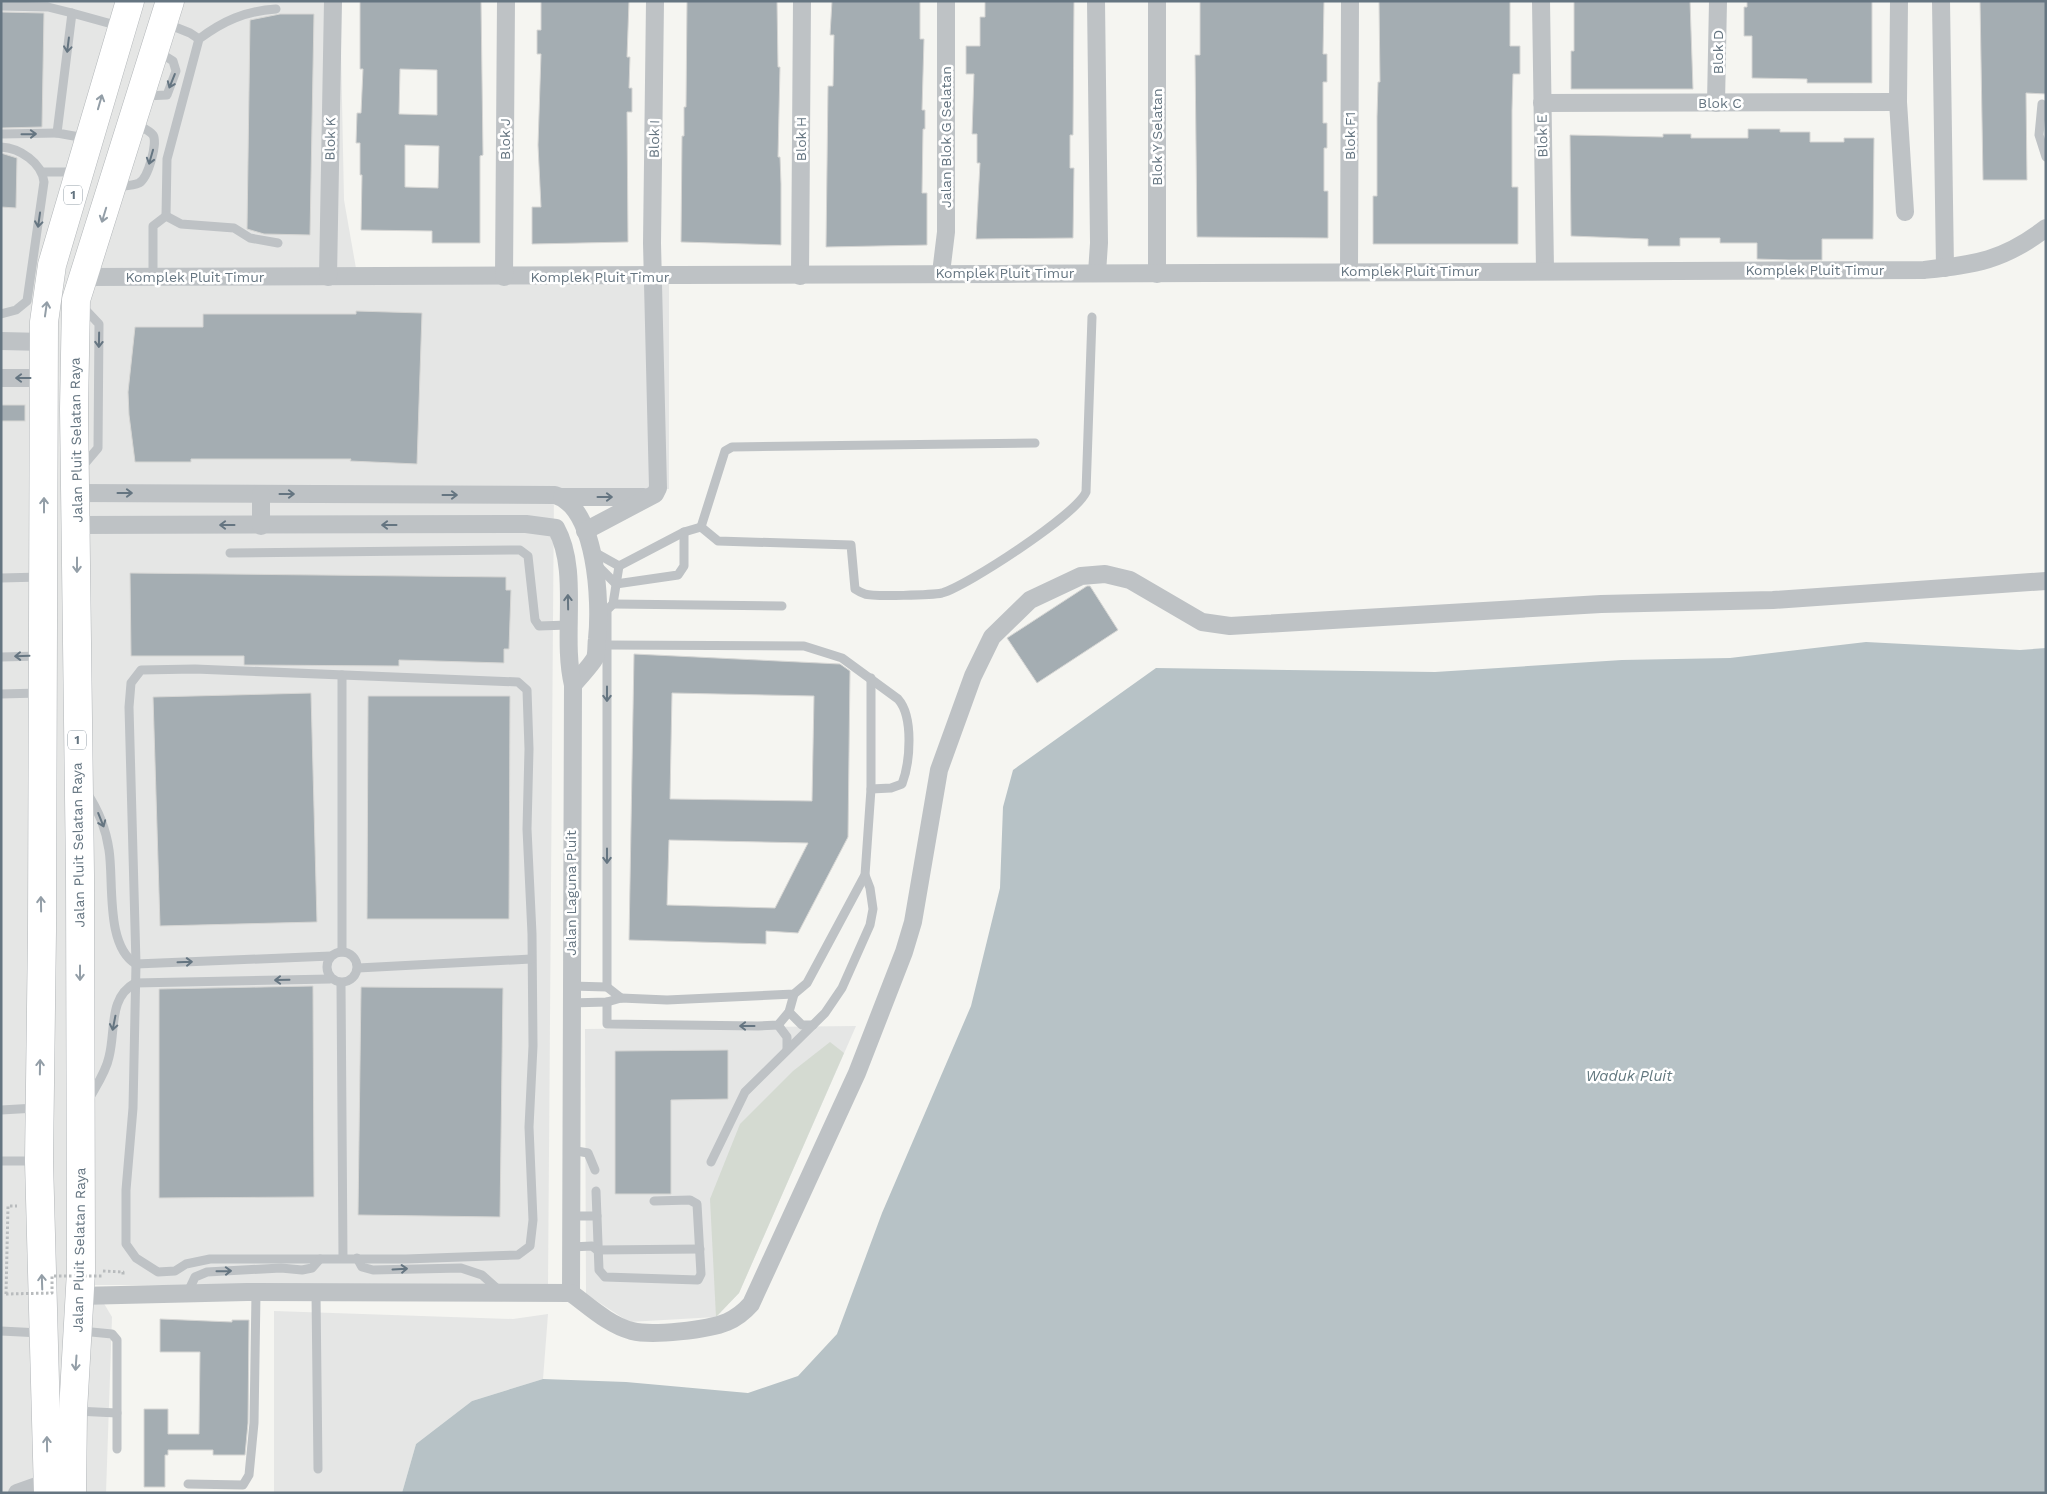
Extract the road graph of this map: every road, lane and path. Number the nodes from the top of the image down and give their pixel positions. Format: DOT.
graph roads {
  1 [pos="130,1"];
  2 [pos="332,1"];
  3 [pos="506,1"];
  4 [pos="655,1"];
  5 [pos="802,1"];
  6 [pos="946,1"];
  7 [pos="1096,1"];
  8 [pos="1156,1"];
  9 [pos="1350,1"];
  10 [pos="1541,1"];
  11 [pos="1718,1"];
  12 [pos="1899,1"];
  13 [pos="1941,1"];
  14 [pos="1,6"];
  15 [pos="276,9"];
  16 [pos="167,12"];
  17 [pos="72,13"];
  18 [pos="121,27"];
  19 [pos="198,39"];
  20 [pos="1542,102"];
  21 [pos="1898,102"];
  22 [pos="1716,103"];
  23 [pos="2042,104"];
  24 [pos="57,133"];
  25 [pos="1,134"];
  26 [pos="1,147"];
  27 [pos="85,156"];
  28 [pos="2046,157"];
  29 [pos="43,172"];
  30 [pos="115,177"];
  31 [pos="1905,212"];
  32 [pos="166,216"];
  33 [pos="2046,228"];
  34 [pos="278,243"];
  35 [pos="1945,268"];
  36 [pos="1545,270"];
  37 [pos="1349,271"];
  38 [pos="1097,272"];
  39 [pos="941,273"];
  40 [pos="1156,274"];
  41 [pos="800,276"];
  42 [pos="153,277"];
  43 [pos="328,277"];
  44 [pos="504,277"];
  45 [pos="653,277"];
  46 [pos="81,289"];
  47 [pos="1,314"];
  48 [pos="1092,317"];
  49 [pos="1,341"];
  50 [pos="44,342"];
  51 [pos="1,378"];
  52 [pos="44,378"];
  53 [pos="1035,443"];
  54 [pos="76,483"];
  55 [pos="261,494"];
  56 [pos="562,497"];
  57 [pos="647,498"];
  58 [pos="77,525"];
  59 [pos="261,526"];
  60 [pos="701,527"];
  61 [pos="585,531"];
  62 [pos="684,532"];
  63 [pos="230,552"];
  64 [pos="595,558"];
  65 [pos="619,566"];
  66 [pos="44,577"];
  67 [pos="1,578"];
  68 [pos="2046,581"];
  69 [pos="616,584"];
  70 [pos="613,604"];
  71 [pos="782,606"];
  72 [pos="568,625"];
  73 [pos="607,645"];
  74 [pos="43,656"];
  75 [pos="1,657"];
  76 [pos="342,675"];
  77 [pos="871,678"];
  78 [pos="573,685"];
  79 [pos="42,693"];
  80 [pos="1,694"];
  81 [pos="77,778"];
  82 [pos="871,789"];
  83 [pos="865,875"];
  84 [pos="80,930"];
  85 [pos="42,931"];
  86 [pos="342,952"];
  87 [pos="331,956"];
  88 [pos="531,959"];
  89 [pos="136,964"];
  90 [pos="358,968"];
  91 [pos="330,978"];
  92 [pos="136,983"];
  93 [pos="341,984"];
  94 [pos="607,987"];
  95 [pos="571,994"];
  96 [pos="794,994"];
  97 [pos="621,998"];
  98 [pos="607,1002"];
  99 [pos="789,1012"];
  100 [pos="778,1025"];
  101 [pos="813,1025"];
  102 [pos="787,1050"];
  103 [pos="39,1108"];
  104 [pos="1,1110"];
  105 [pos="80,1115"];
  106 [pos="571,1150"];
  107 [pos="1,1161"];
  108 [pos="38,1161"];
  109 [pos="711,1162"];
  110 [pos="594,1170"];
  111 [pos="596,1191"];
  112 [pos="654,1201"];
  113 [pos="19,1215"];
  114 [pos="571,1216"];
  115 [pos="597,1216"];
  116 [pos="571,1247"];
  117 [pos="700,1249"];
  118 [pos="597,1250"];
  119 [pos="343,1257"];
  120 [pos="357,1258"];
  121 [pos="320,1260"];
  122 [pos="87,1271"];
  123 [pos="18,1288"];
  124 [pos="571,1292"];
  125 [pos="256,1293"];
  126 [pos="316,1293"];
  127 [pos="502,1293"];
  128 [pos="186,1294"];
  129 [pos="79,1296"];
  130 [pos="18,1298"];
  131 [pos="1,1330"];
  132 [pos="78,1331"];
  133 [pos="45,1334"];
  134 [pos="73,1411"];
  135 [pos="117,1413"];
  136 [pos="117,1449"];
  137 [pos="318,1469"];
  138 [pos="188,1484"];
  139 [pos="48,1487"];
  140 [pos="17,1493"];
  141 [pos="72,1493"];
  1 -- 18 [label="highway, 1"];
  2 -- 43 [label="street, Blok K"];
  3 -- 44 [label="street, Blok J"];
  4 -- 45 [label="street, Blok I"];
  5 -- 41 [label="street, Blok H"];
  6 -- 39 [label="street, Jalan Blok G Selatan"];
  7 -- 38 [label="street"];
  8 -- 40 [label="street, Blok Y Selatan"];
  9 -- 37 [label="street, Blok F1"];
  10 -- 20 [label="street, Blok E"];
  11 -- 22 [label="street, Blok D"];
  12 -- 21 [label="street"];
  13 -- 35 [label="street"];
  14 -- 17 [label="lane"];
  15 -- 19 [label="lane"];
  16 -- 19 [label="lane"];
  16 -- 30 [label="highway, Jalan Pluit Selatan Raya / 1"];
  17 -- 18 [label="lane"];
  17 -- 24 [label="lane, one-way"];
  27 -- 18 [label="highway, 1, one-way"];
  19 -- 32 [label="lane"];
  20 -- 22 [label="street, Blok C"];
  20 -- 36 [label="street, Blok E"];
  21 -- 22 [label="street, Blok C"];
  21 -- 31 [label="street"];
  23 -- 28 [label="lane"];
  25 -- 24 [label="lane, one-way"];
  24 -- 27 [label="lane"];
  26 -- 29 [label="lane"];
  27 -- 29 [label="lane"];
  27 -- 30 [label="highway"];
  50 -- 27 [label="highway, 1, one-way"];
  29 -- 47 [label="lane, one-way"];
  30 -- 46 [label="highway, Jalan Pluit Selatan Raya / 1, one-way"];
  32 -- 34 [label="lane"];
  32 -- 42 [label="lane"];
  33 -- 35 [label="street, Komplek Pluit Timur"];
  35 -- 36 [label="street, Komplek Pluit Timur"];
  36 -- 37 [label="street, Komplek Pluit Timur"];
  37 -- 40 [label="street, Komplek Pluit Timur"];
  38 -- 39 [label="street, Komplek Pluit Timur"];
  38 -- 40 [label="street, Komplek Pluit Timur"];
  39 -- 41 [label="street, Komplek Pluit Timur"];
  41 -- 45 [label="street, Komplek Pluit Timur"];
  42 -- 43 [label="street, Komplek Pluit Timur"];
  42 -- 46 [label="street, Komplek Pluit Timur"];
  43 -- 44 [label="street, Komplek Pluit Timur"];
  44 -- 45 [label="street, Komplek Pluit Timur"];
  45 -- 57 [label="street, Blok I"];
  46 -- 54 [label="highway, Jalan Pluit Selatan Raya / 1, one-way"];
  48 -- 60 [label="lane"];
  49 -- 50 [label="street"];
  50 -- 52 [label="highway, 1"];
  52 -- 51 [label="street, one-way"];
  66 -- 52 [label="highway, 1, one-way"];
  53 -- 60 [label="lane"];
  54 -- 55 [label="street, one-way"];
  54 -- 58 [label="highway, Jalan Pluit Selatan Raya / 1"];
  55 -- 56 [label="street, one-way"];
  55 -- 59 [label="street"];
  56 -- 57 [label="street, one-way"];
  56 -- 61 [label="street"];
  57 -- 61 [label="street"];
  59 -- 58 [label="street, one-way"];
  58 -- 81 [label="highway, Jalan Pluit Selatan Raya / 1, one-way"];
  72 -- 59 [label="street, Jalan Laguna Pluit, one-way"];
  60 -- 62 [label="lane"];
  61 -- 64 [label="street"];
  62 -- 65 [label="lane"];
  62 -- 69 [label="lane"];
  63 -- 72 [label="lane"];
  64 -- 65 [label="lane"];
  64 -- 69 [label="lane"];
  64 -- 78 [label="street"];
  65 -- 69 [label="lane"];
  66 -- 67 [label="lane"];
  66 -- 74 [label="highway, 1"];
  68 -- 124 [label="street"];
  69 -- 70 [label="lane"];
  70 -- 71 [label="lane"];
  70 -- 73 [label="lane"];
  72 -- 78 [label="street, Jalan Laguna Pluit"];
  73 -- 77 [label="lane"];
  73 -- 94 [label="lane, one-way"];
  74 -- 75 [label="lane, one-way"];
  74 -- 79 [label="highway, 1"];
  76 -- 86 [label="lane"];
  76 -- 88 [label="lane"];
  76 -- 89 [label="lane"];
  77 -- 82 [label="lane"];
  77 -- 82 [label="lane"];
  78 -- 95 [label="street, Jalan Laguna Pluit"];
  79 -- 80 [label="lane"];
  85 -- 79 [label="highway, 1, one-way"];
  81 -- 84 [label="highway, Jalan Pluit Selatan Raya / 1"];
  81 -- 89 [label="lane, one-way"];
  82 -- 83 [label="lane"];
  83 -- 96 [label="lane"];
  83 -- 101 [label="lane"];
  84 -- 85 [label="highway"];
  84 -- 105 [label="highway, Jalan Pluit Selatan Raya / 1, one-way"];
  103 -- 85 [label="highway, 1, one-way"];
  86 -- 87 [label="lane"];
  86 -- 90 [label="lane"];
  89 -- 87 [label="lane, one-way"];
  87 -- 91 [label="lane"];
  88 -- 90 [label="lane"];
  88 -- 120 [label="lane"];
  89 -- 92 [label="lane"];
  90 -- 93 [label="lane"];
  91 -- 92 [label="lane, one-way"];
  91 -- 93 [label="lane"];
  92 -- 105 [label="lane, one-way"];
  92 -- 121 [label="lane"];
  93 -- 119 [label="lane"];
  94 -- 95 [label="lane"];
  94 -- 97 [label="lane"];
  95 -- 98 [label="lane"];
  95 -- 106 [label="street, Jalan Laguna Pluit"];
  96 -- 97 [label="lane"];
  96 -- 99 [label="lane"];
  97 -- 98 [label="lane"];
  100 -- 98 [label="lane, one-way"];
  99 -- 100 [label="lane"];
  99 -- 101 [label="lane"];
  100 -- 102 [label="lane"];
  101 -- 102 [label="lane"];
  102 -- 109 [label="lane"];
  103 -- 104 [label="lane"];
  103 -- 108 [label="highway, 1"];
  105 -- 129 [label="highway, Jalan Pluit Selatan Raya / 1"];
  106 -- 110 [label="lane"];
  106 -- 114 [label="street, Jalan Laguna Pluit"];
  107 -- 108 [label="lane"];
  133 -- 108 [label="highway, 1, one-way"];
  111 -- 115 [label="lane"];
  112 -- 117 [label="lane"];
  113 -- 122 [label="path, bridge"];
  114 -- 115 [label="lane"];
  114 -- 116 [label="street, Jalan Laguna Pluit"];
  115 -- 118 [label="lane"];
  116 -- 118 [label="lane"];
  116 -- 124 [label="street, Jalan Laguna Pluit"];
  117 -- 118 [label="lane"];
  117 -- 118 [label="lane"];
  119 -- 120 [label="lane"];
  119 -- 121 [label="lane"];
  120 -- 127 [label="lane, one-way"];
  128 -- 121 [label="lane, one-way"];
  123 -- 130 [label="path"];
  124 -- 127 [label="street"];
  125 -- 126 [label="street"];
  125 -- 128 [label="street"];
  125 -- 138 [label="lane"];
  126 -- 127 [label="street"];
  126 -- 137 [label="lane"];
  128 -- 129 [label="street"];
  129 -- 132 [label="highway, Jalan Pluit Selatan Raya / 1"];
  131 -- 133 [label="lane"];
  132 -- 134 [label="highway, Jalan Pluit Selatan Raya / 1, one-way"];
  132 -- 135 [label="lane"];
  139 -- 133 [label="highway, 1, one-way"];
  134 -- 135 [label="lane"];
  134 -- 141 [label="highway, Jalan Pluit Selatan Raya / 1"];
  135 -- 136 [label="lane"];
  139 -- 140 [label="street"];
}
